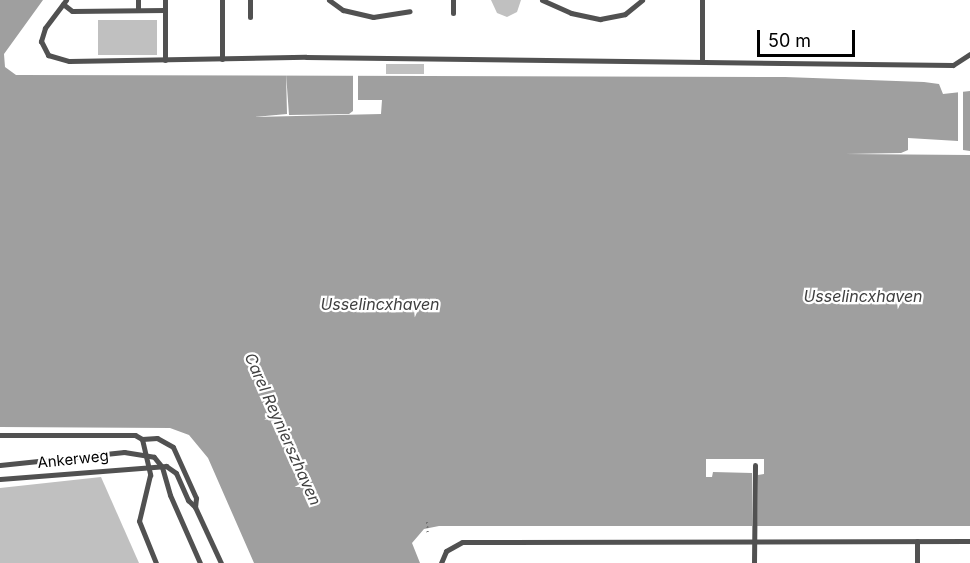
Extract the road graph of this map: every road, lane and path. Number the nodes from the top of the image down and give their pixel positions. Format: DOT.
graph roads {
  1 [pos="138,0"];
  2 [pos="165,0"];
  3 [pos="222,0"];
  4 [pos="250,0"];
  5 [pos="329,0"];
  6 [pos="453,0"];
  7 [pos="542,0"];
  8 [pos="642,0"];
  9 [pos="702,0"];
  10 [pos="64,2"];
  11 [pos="138,10"];
  12 [pos="165,10"];
  13 [pos="410,12"];
  14 [pos="453,13"];
  15 [pos="250,17"];
  16 [pos="970,54"];
  17 [pos="222,59"];
  18 [pos="165,60"];
  19 [pos="702,60"];
  20 [pos="0,435"];
  21 [pos="142,438"];
  22 [pos="0,465"];
  23 [pos="149,465"];
  24 [pos="755,465"];
  25 [pos="0,479"];
  26 [pos="195,507"];
  27 [pos="427,522"];
  28 [pos="428,535"];
  29 [pos="917,541"];
  30 [pos="970,541"];
  31 [pos="754,542"];
  32 [pos="156,563"];
  33 [pos="200,563"];
  34 [pos="220,563"];
  35 [pos="441,563"];
  36 [pos="754,563"];
  37 [pos="917,563"];
  1 -- 11 [label="lane"];
  2 -- 12 [label="lane"];
  3 -- 17 [label="lane"];
  4 -- 15 [label="lane"];
  5 -- 13 [label="lane"];
  6 -- 14 [label="lane"];
  7 -- 8 [label="lane"];
  9 -- 19 [label="lane"];
  10 -- 11 [label="lane"];
  10 -- 18 [label="lane"];
  11 -- 12 [label="lane"];
  12 -- 18 [label="lane"];
  16 -- 19 [label="lane"];
  17 -- 18 [label="lane"];
  17 -- 19 [label="lane"];
  20 -- 21 [label="lane, Ankerweg"];
  21 -- 23 [label="lane"];
  21 -- 26 [label="lane, Ankerweg"];
  22 -- 33 [label="lane, Ankerweg, bridge"];
  23 -- 25 [label="lane, Ankerweg"];
  23 -- 26 [label="lane, Ankerweg"];
  23 -- 32 [label="lane"];
  24 -- 31 [label="lane"];
  26 -- 34 [label="lane, Ankerweg"];
  27 -- 28 [label="path"];
  29 -- 30 [label="lane"];
  29 -- 31 [label="lane"];
  29 -- 37 [label="lane"];
  31 -- 35 [label="lane"];
  31 -- 36 [label="lane"];
}
